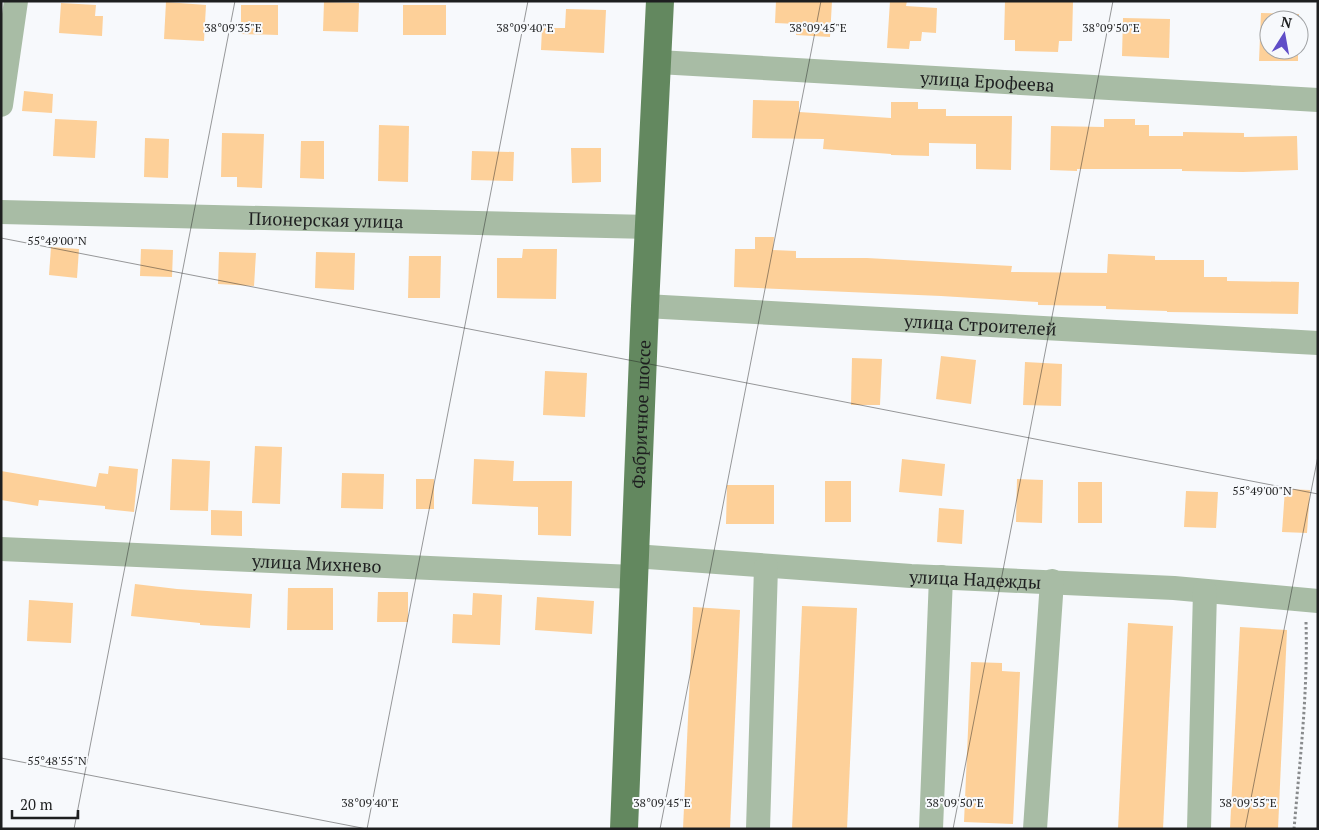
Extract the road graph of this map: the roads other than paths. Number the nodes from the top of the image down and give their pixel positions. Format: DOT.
graph roads {
  1 [pos="16,1"];
  2 [pos="660,1"];
  3 [pos="658,62"];
  4 [pos="1318,100"];
  5 [pos="1,105"];
  6 [pos="1,212"];
  7 [pos="650,227"];
  8 [pos="645,306"];
  9 [pos="1318,343"];
  10 [pos="1,549"];
  11 [pos="634,567"];
  12 [pos="766,567"];
  13 [pos="942,577"];
  14 [pos="1052,582"];
  15 [pos="1205,591"];
  16 [pos="1312,601"];
  17 [pos="624,829"];
  18 [pos="758,829"];
  19 [pos="931,829"];
  20 [pos="1035,829"];
  21 [pos="1199,829"];
  1 -- 5 [label="street"];
  2 -- 3 [label="main road, Фабричное шоссе"];
  3 -- 4 [label="street, улица Ерофеева"];
  3 -- 7 [label="main road, Фабричное шоссе"];
  6 -- 7 [label="street, Пионерская улица"];
  7 -- 8 [label="main road, Фабричное шоссе"];
  8 -- 9 [label="street, улица Строителей"];
  8 -- 11 [label="main road, Фабричное шоссе"];
  10 -- 11 [label="street, улица Михнево"];
  11 -- 12 [label="street, улица Надежды"];
  11 -- 17 [label="main road, Фабричное шоссе"];
  12 -- 13 [label="street, улица Надежды"];
  12 -- 18 [label="street"];
  13 -- 14 [label="street, улица Надежды"];
  13 -- 19 [label="street"];
  14 -- 15 [label="street, улица Надежды"];
  14 -- 20 [label="street"];
  15 -- 16 [label="street, улица Надежды"];
  15 -- 21 [label="street"];
}
